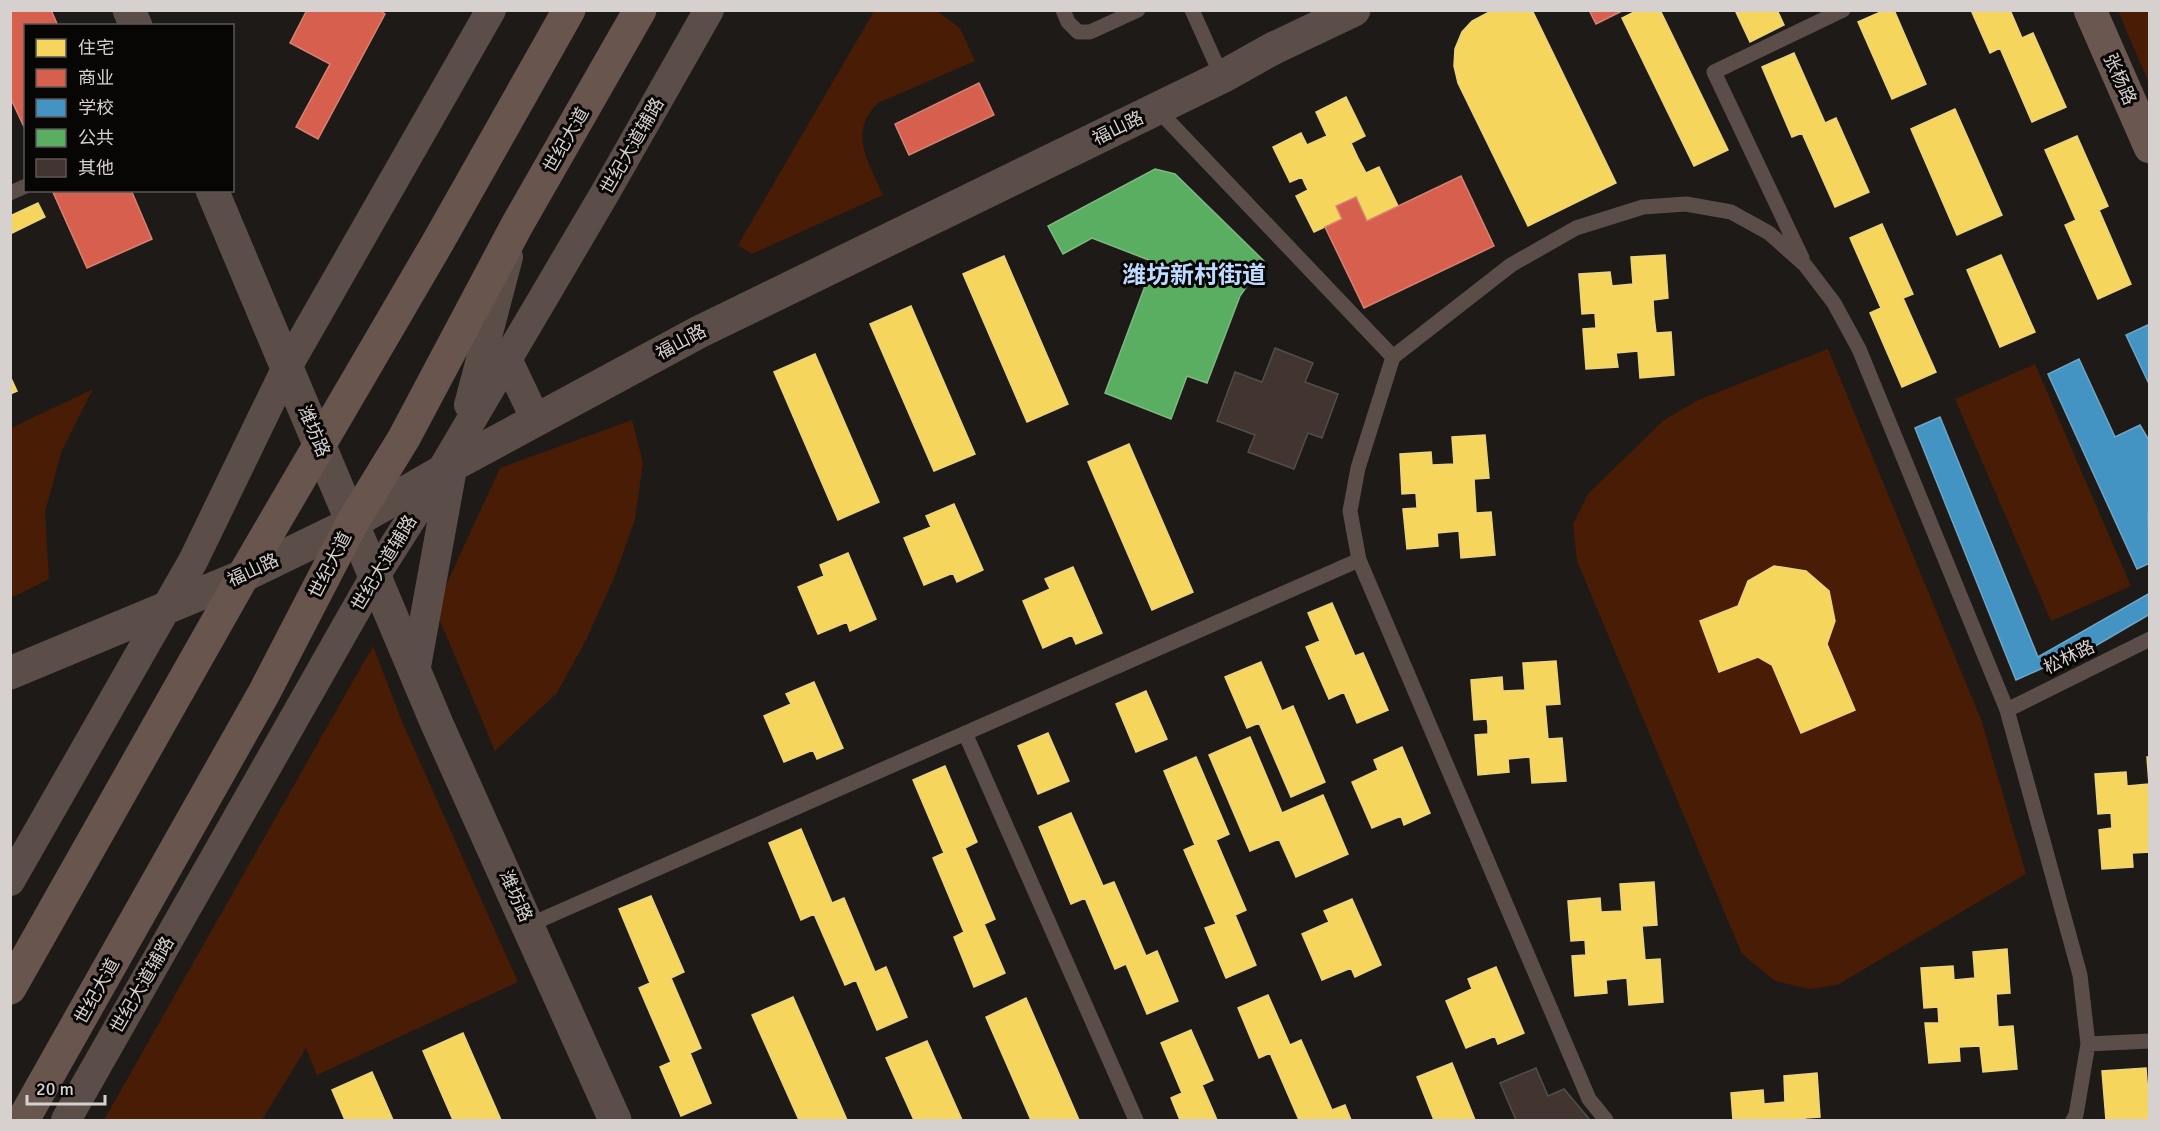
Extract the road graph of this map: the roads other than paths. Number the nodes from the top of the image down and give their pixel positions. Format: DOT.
graph roads {
  1 [pos="129,10"];
  2 [pos="491,10"];
  3 [pos="569,10"];
  4 [pos="640,10"];
  5 [pos="709,10"];
  6 [pos="1063,10"];
  7 [pos="1138,10"];
  8 [pos="1192,10"];
  9 [pos="1354,10"];
  10 [pos="1843,10"];
  11 [pos="2090,10"];
  12 [pos="135,24"];
  13 [pos="1222,77"];
  14 [pos="1157,109"];
  15 [pos="2150,147"];
  16 [pos="24,187"];
  17 [pos="213,192"];
  18 [pos="10,193"];
  19 [pos="517,225"];
  20 [pos="1805,265"];
  21 [pos="1393,357"];
  22 [pos="507,359"];
  23 [pos="287,367"];
  24 [pos="536,420"];
  25 [pos="320,445"];
  26 [pos="450,460"];
  27 [pos="352,523"];
  28 [pos="1359,560"];
  29 [pos="243,576"];
  30 [pos="375,576"];
  31 [pos="166,608"];
  32 [pos="2150,639"];
  33 [pos="415,672"];
  34 [pos="10,673"];
  35 [pos="2007,710"];
  36 [pos="965,733"];
  37 [pos="10,881"];
  38 [pos="529,925"];
  39 [pos="10,988"];
  40 [pos="2150,1041"];
  41 [pos="2088,1044"];
  42 [pos="23,1120"];
  43 [pos="66,1120"];
  44 [pos="615,1120"];
  45 [pos="1136,1120"];
  46 [pos="1606,1120"];
  47 [pos="2073,1120"];
  1 -- 12 [label="street"];
  2 -- 23 [label="street"];
  3 -- 25 [label="main road"];
  4 -- 19 [label="main road, 世纪大道"];
  5 -- 22 [label="street, 世纪大道辅路"];
  6 -- 7 [label="lane"];
  8 -- 13 [label="lane"];
  9 -- 13 [label="street, 福山路"];
  10 -- 20 [label="lane"];
  11 -- 15 [label="main road, 张杨路"];
  13 -- 14 [label="street, 福山路"];
  14 -- 21 [label="lane"];
  14 -- 24 [label="street, 福山路"];
  16 -- 18 [label="lane"];
  17 -- 23 [label="street, 潍坊路"];
  19 -- 26 [label="street"];
  19 -- 27 [label="main road, 世纪大道"];
  20 -- 21 [label="lane"];
  20 -- 35 [label="lane"];
  21 -- 28 [label="lane"];
  22 -- 24 [label="street"];
  22 -- 26 [label="street, 世纪大道辅路"];
  23 -- 25 [label="street, 潍坊路"];
  23 -- 31 [label="street"];
  24 -- 26 [label="street, 福山路"];
  25 -- 27 [label="street, 潍坊路"];
  25 -- 29 [label="main road"];
  26 -- 27 [label="street, 福山路"];
  26 -- 30 [label="street, 世纪大道辅路"];
  26 -- 33 [label="street"];
  27 -- 29 [label="street, 福山路"];
  27 -- 30 [label="street, 潍坊路"];
  27 -- 42 [label="main road, 世纪大道"];
  28 -- 36 [label="lane"];
  28 -- 46 [label="lane"];
  29 -- 31 [label="street, 福山路"];
  29 -- 39 [label="main road"];
  30 -- 33 [label="street, 潍坊路"];
  30 -- 43 [label="street, 世纪大道辅路"];
  31 -- 34 [label="street, 福山路"];
  31 -- 37 [label="street"];
  32 -- 35 [label="lane, 松林路"];
  33 -- 38 [label="street, 潍坊路"];
  35 -- 41 [label="lane"];
  36 -- 38 [label="lane"];
  36 -- 45 [label="lane"];
  38 -- 44 [label="street, 潍坊路"];
  40 -- 41 [label="lane"];
  41 -- 47 [label="lane"];
}
